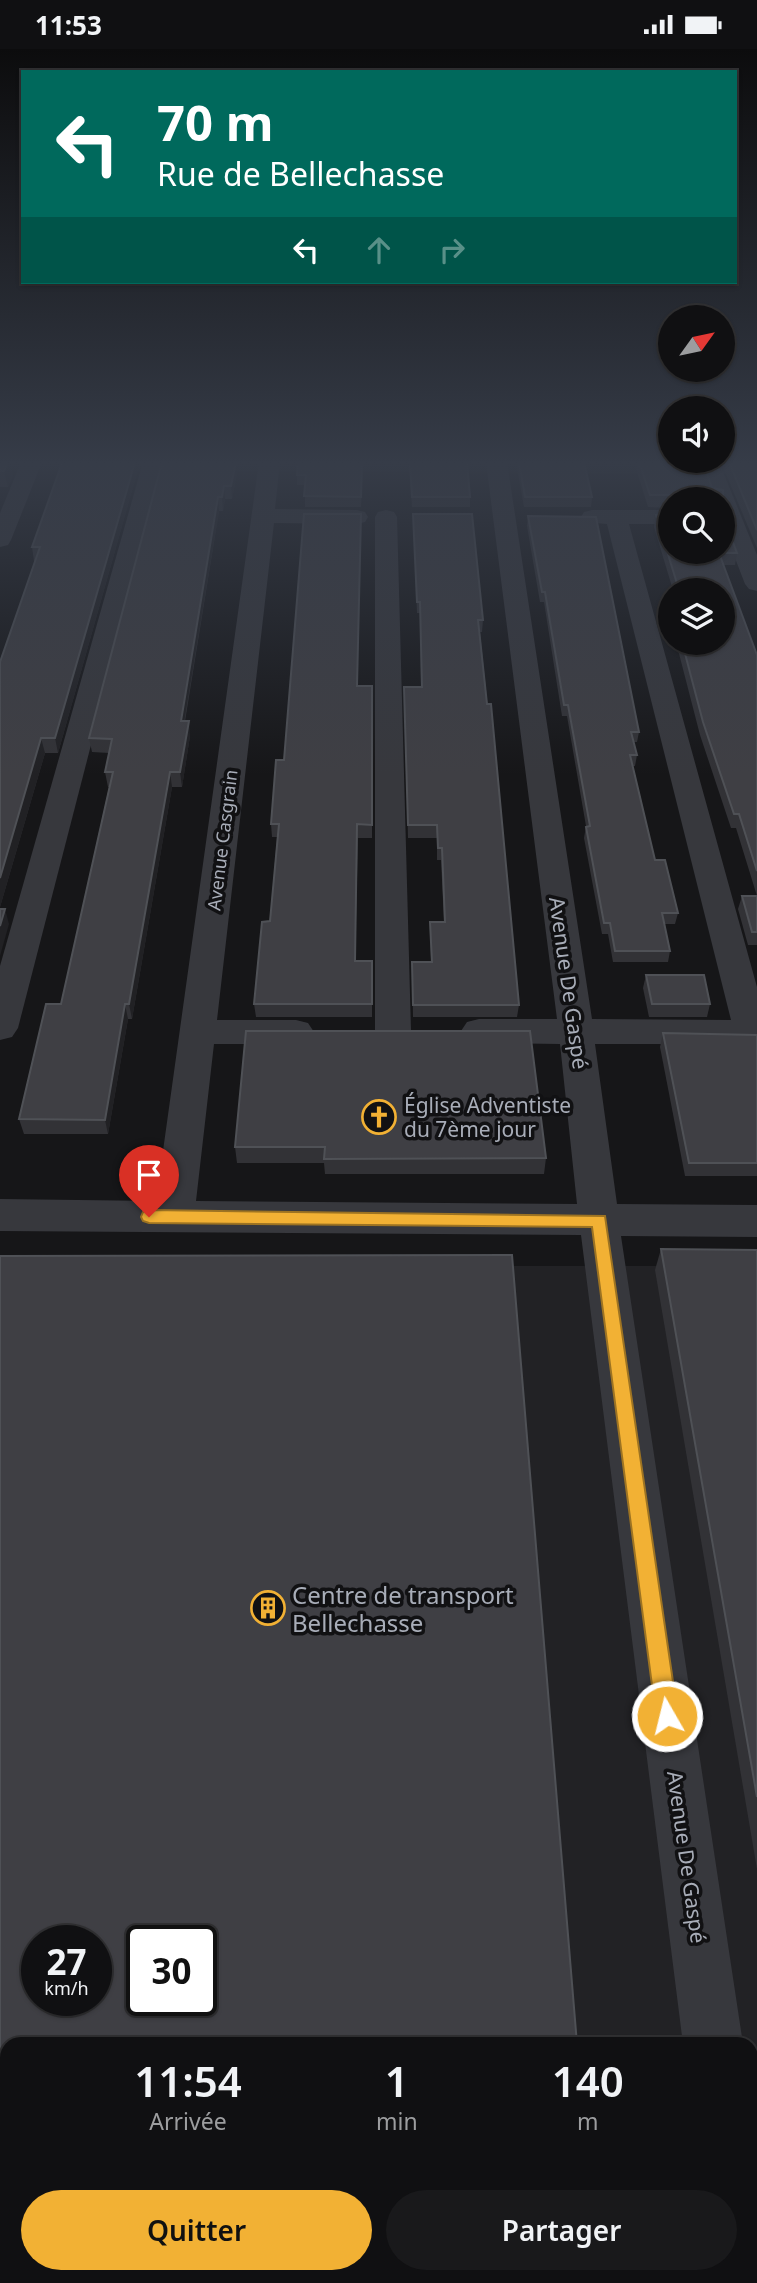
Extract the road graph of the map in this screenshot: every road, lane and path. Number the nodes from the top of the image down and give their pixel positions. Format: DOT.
graph roads {
  1 [pos="126,566"];
  2 [pos="257,566"];
  3 [pos="400,566"];
  4 [pos="509,566"];
  5 [pos="629,566"];
  6 [pos="749,566"];
  7 [pos="757,584"];
  8 [pos="0,1028"];
  9 [pos="576,1031"];
  10 [pos="197,1032"];
  11 [pos="326,1032"];
  12 [pos="755,1032"];
  13 [pos="0,1215"];
  14 [pos="174,1217"];
  15 [pos="600,1221"];
  16 [pos="757,1221"];
  17 [pos="712,2037"];
  1 -- 8 [label="street"];
  2 -- 10 [label="street, Avenue Casgrain"];
  3 -- 9 [label="street"];
  4 -- 9 [label="street, Avenue De Gaspé"];
  5 -- 12 [label="street"];
  6 -- 7 [label="street"];
  9 -- 12 [label="street"];
  9 -- 15 [label="street, Avenue De Gaspé"];
  10 -- 11 [label="street"];
  10 -- 14 [label="street, Avenue Casgrain"];
  13 -- 14 [label="street"];
  14 -- 15 [label="street"];
  15 -- 16 [label="street"];
  15 -- 17 [label="street, Avenue De Gaspé"];
}
